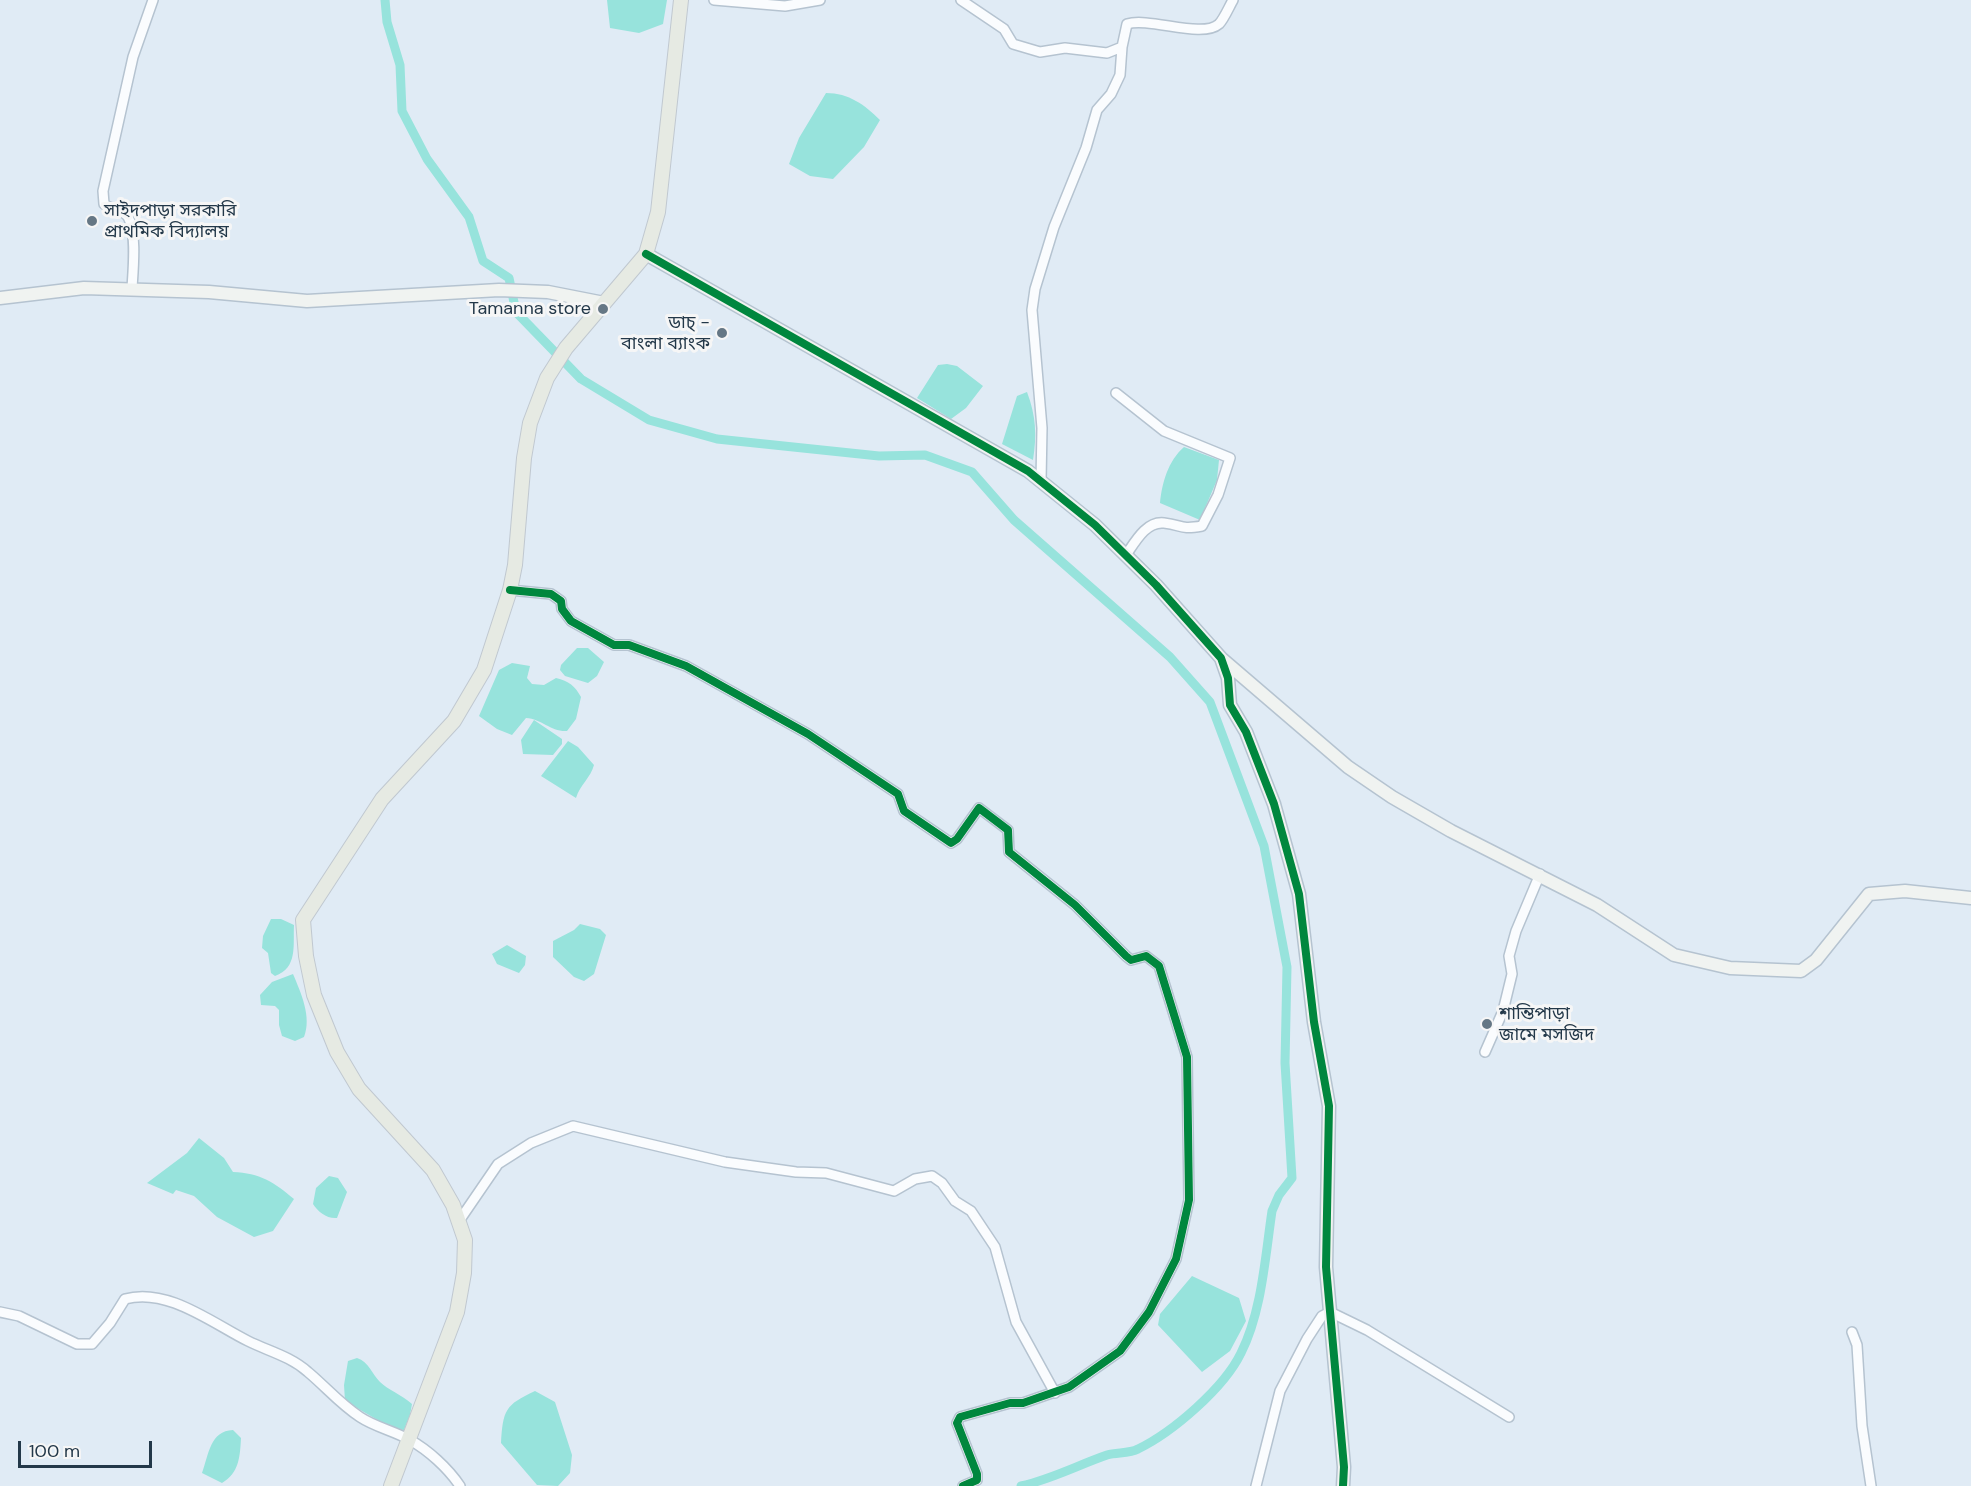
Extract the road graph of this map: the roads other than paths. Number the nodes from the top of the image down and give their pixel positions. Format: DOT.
graph roads {
  1 [pos="153,0"];
  2 [pos="681,0"];
  3 [pos="714,0"];
  4 [pos="820,0"];
  5 [pos="962,0"];
  6 [pos="1233,0"];
  7 [pos="1122,47"];
  8 [pos="646,254"];
  9 [pos="132,288"];
  10 [pos="0,298"];
  11 [pos="604,303"];
  12 [pos="1116,393"];
  13 [pos="1041,481"];
  14 [pos="1126,555"];
  15 [pos="510,590"];
  16 [pos="1221,658"];
  17 [pos="1540,874"];
  18 [pos="1971,898"];
  19 [pos="1485,1052"];
  20 [pos="459,1221"];
  21 [pos="0,1312"];
  22 [pos="1330,1312"];
  23 [pos="1852,1332"];
  24 [pos="1055,1393"];
  25 [pos="1509,1417"];
  26 [pos="410,1440"];
  27 [pos="391,1486"];
  28 [pos="460,1486"];
  29 [pos="963,1486"];
  30 [pos="1256,1486"];
  31 [pos="1343,1486"];
  32 [pos="1871,1486"];
  1 -- 9 [label="street"];
  2 -- 8 [label="main road"];
  3 -- 4 [label="street"];
  5 -- 7 [label="street"];
  6 -- 7 [label="street"];
  7 -- 13 [label="street"];
  8 -- 11 [label="main road"];
  8 -- 13 [label="street"];
  9 -- 10 [label="street"];
  9 -- 11 [label="street"];
  11 -- 15 [label="main road"];
  12 -- 14 [label="street"];
  13 -- 14 [label="street"];
  14 -- 16 [label="street"];
  15 -- 20 [label="main road"];
  15 -- 24 [label="street"];
  16 -- 17 [label="street"];
  16 -- 22 [label="street"];
  17 -- 18 [label="street"];
  17 -- 19 [label="street"];
  20 -- 24 [label="street"];
  20 -- 26 [label="main road"];
  21 -- 26 [label="street"];
  22 -- 25 [label="street"];
  22 -- 30 [label="street"];
  22 -- 31 [label="street"];
  23 -- 32 [label="street"];
  24 -- 29 [label="street"];
  26 -- 27 [label="main road"];
  26 -- 28 [label="street"];
}
